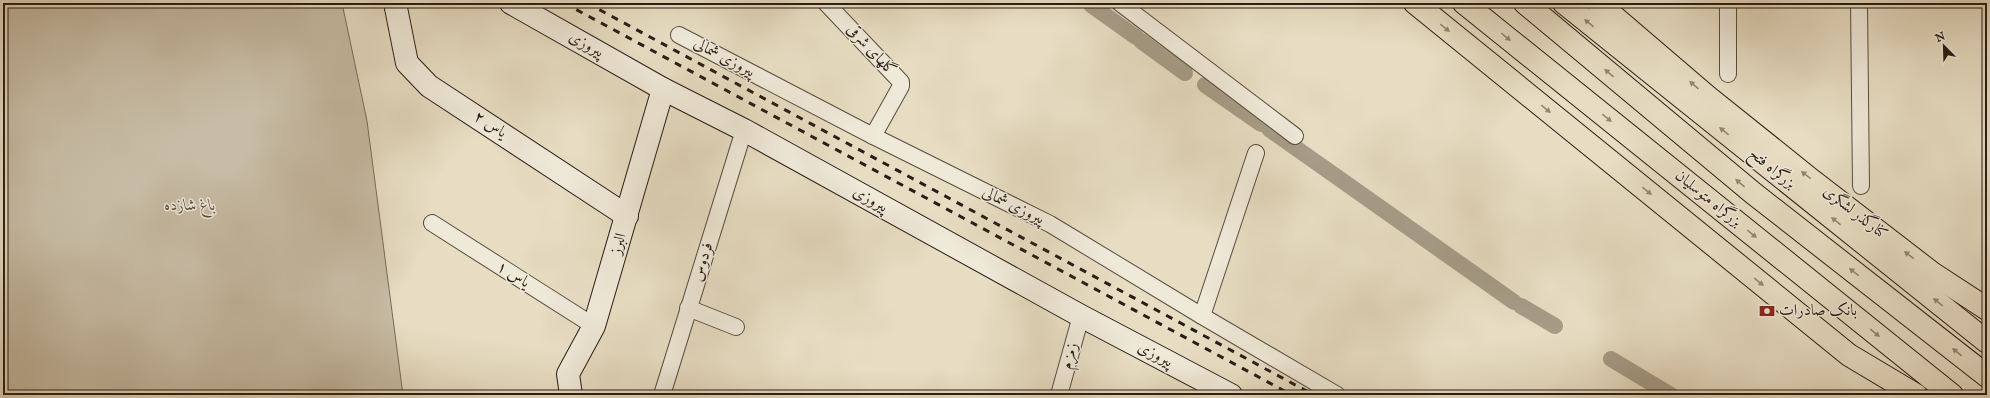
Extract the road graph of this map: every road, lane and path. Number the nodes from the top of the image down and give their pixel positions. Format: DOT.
graph roads {
  1 [pos="395,3"];
  2 [pos="512,3"];
  3 [pos="826,3"];
  4 [pos="1120,3"];
  5 [pos="1415,3"];
  6 [pos="1464,3"];
  7 [pos="1525,3"];
  8 [pos="1564,3"];
  9 [pos="1598,3"];
  10 [pos="1728,3"];
  11 [pos="1859,3"];
  12 [pos="679,35"];
  13 [pos="1728,74"];
  14 [pos="663,89"];
  15 [pos="744,130"];
  16 [pos="873,136"];
  17 [pos="1295,136"];
  18 [pos="1256,153"];
  19 [pos="1861,186"];
  20 [pos="627,216"];
  21 [pos="432,223"];
  22 [pos="688,308"];
  23 [pos="1987,309"];
  24 [pos="1081,316"];
  25 [pos="1202,316"];
  26 [pos="594,326"];
  27 [pos="736,327"];
  28 [pos="1984,339"];
  29 [pos="1849,355"];
  30 [pos="1987,376"];
  31 [pos="571,395"];
  32 [pos="662,395"];
  33 [pos="1059,395"];
  34 [pos="1231,395"];
  35 [pos="1337,395"];
  36 [pos="1896,395"];
  37 [pos="1916,395"];
  38 [pos="1952,395"];
  1 -- 20 [label="street, یاس ۲"];
  2 -- 14 [label="street, پیروزی"];
  3 -- 16 [label="street, گلهای شرقی"];
  4 -- 17 [label="street"];
  5 -- 29 [label="main road, one-way"];
  6 -- 38 [label="main road, بزرگراه متوسلیان, one-way"];
  30 -- 7 [label="main road, بزرگراه متوسلیان, one-way"];
  28 -- 8 [label="main road, بزرگراه فتح, one-way"];
  23 -- 9 [label="main road, کنارگذر لشگری, one-way"];
  10 -- 13 [label="street"];
  11 -- 19 [label="street"];
  12 -- 16 [label="street, پیروزی شمالی"];
  14 -- 15 [label="street, پیروزی"];
  14 -- 20 [label="street, البرز"];
  15 -- 22 [label="street, فردوس"];
  15 -- 24 [label="street, پیروزی"];
  16 -- 25 [label="street, پیروزی شمالی"];
  18 -- 25 [label="street"];
  20 -- 26 [label="street, البرز"];
  21 -- 26 [label="street, یاس ۱"];
  22 -- 27 [label="street"];
  22 -- 32 [label="street, فردوس"];
  24 -- 33 [label="street, زمزم"];
  24 -- 34 [label="street, پیروزی"];
  25 -- 35 [label="street, پیروزی شمالی"];
  26 -- 31 [label="street, البرز"];
  29 -- 36 [label="street"];
  29 -- 37 [label="main road"];
}
